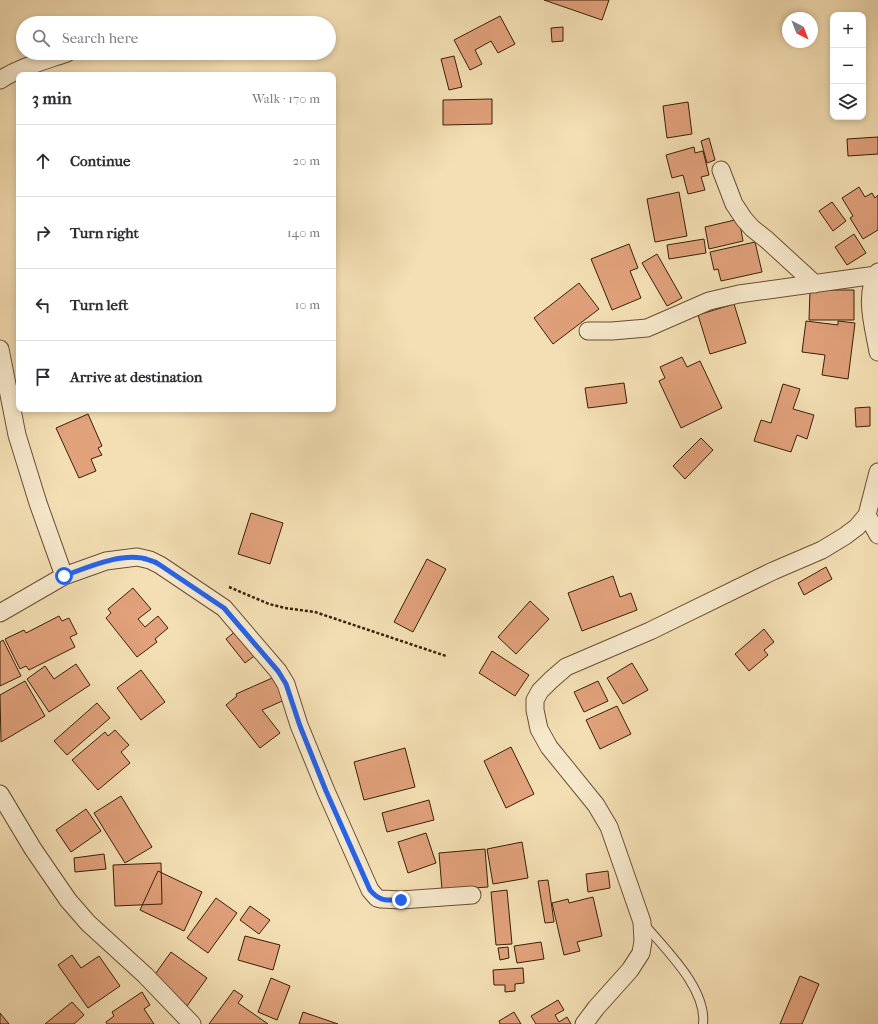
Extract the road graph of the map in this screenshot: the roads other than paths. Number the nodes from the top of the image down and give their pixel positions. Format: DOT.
graph roads {
  1 [pos="46,60"];
  2 [pos="0,80"];
  3 [pos="721,170"];
  4 [pos="877,273"];
  5 [pos="815,284"];
  6 [pos="588,331"];
  7 [pos="0,349"];
  8 [pos="878,352"];
  9 [pos="878,472"];
  10 [pos="867,515"];
  11 [pos="878,535"];
  12 [pos="64,576"];
  13 [pos="0,613"];
  14 [pos="0,794"];
  15 [pos="472,895"];
  16 [pos="642,922"];
  17 [pos="192,1024"];
  18 [pos="584,1024"];
  19 [pos="703,1024"];
  1 -- 2 [label="street"];
  3 -- 5 [label="street"];
  4 -- 5 [label="street"];
  4 -- 8 [label="street"];
  5 -- 6 [label="street"];
  7 -- 12 [label="street"];
  9 -- 10 [label="street"];
  10 -- 11 [label="street"];
  10 -- 16 [label="street"];
  12 -- 13 [label="street"];
  12 -- 15 [label="street"];
  14 -- 17 [label="street"];
  16 -- 18 [label="street"];
  16 -- 19 [label="lane"];
}
